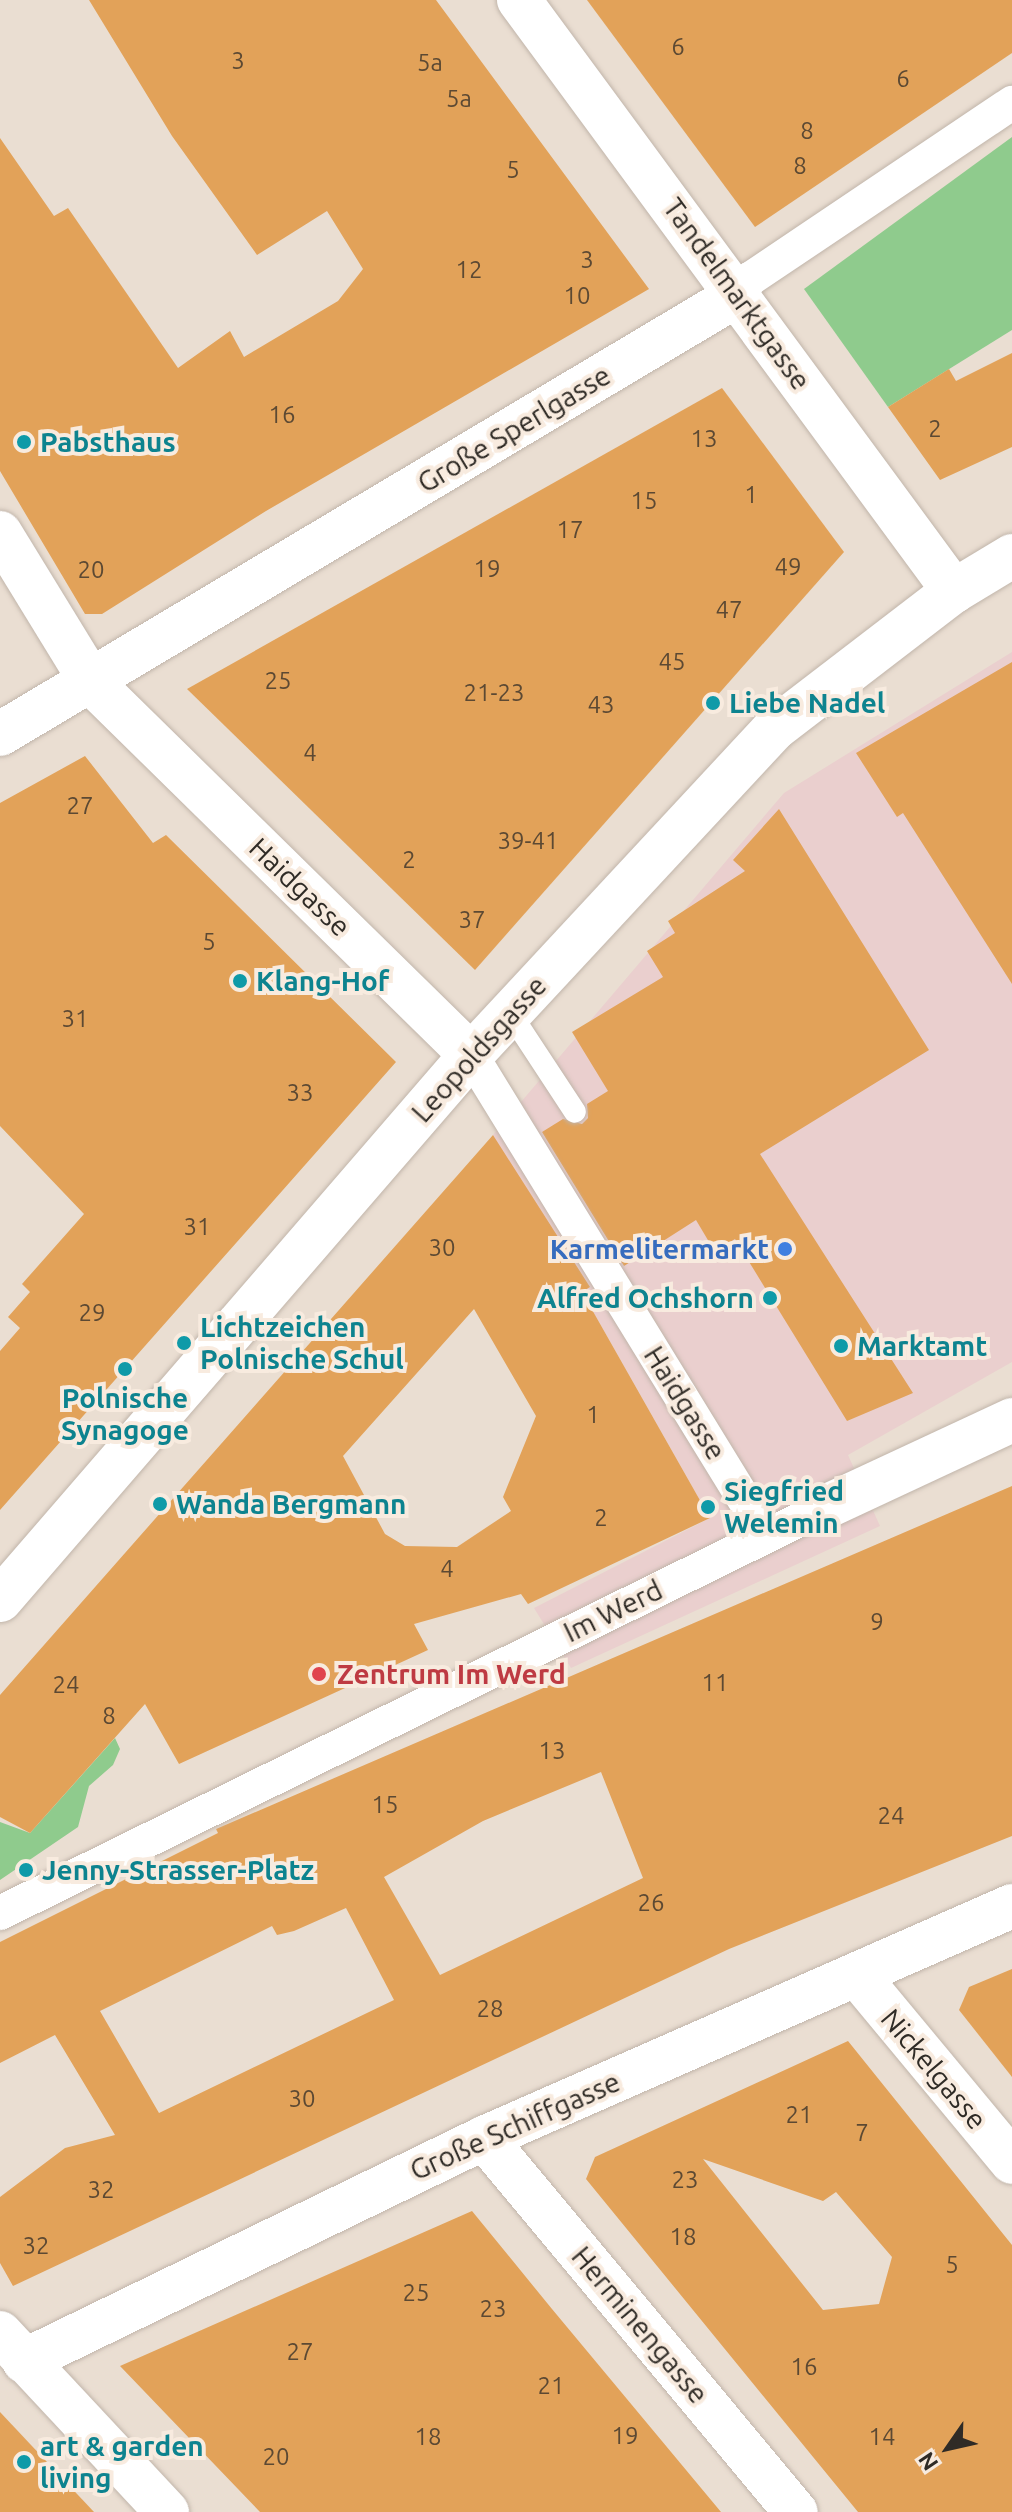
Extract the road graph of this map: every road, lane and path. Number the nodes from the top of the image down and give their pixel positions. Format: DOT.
graph roads {
  1 [pos="519,0"];
  2 [pos="1012,103"];
  3 [pos="739,294"];
  4 [pos="0,533"];
  5 [pos="1012,556"];
  6 [pos="954,591"];
  7 [pos="92,683"];
  8 [pos="0,734"];
  9 [pos="510,1013"];
  10 [pos="471,1055"];
  11 [pos="575,1112"];
  12 [pos="1012,1420"];
  13 [pos="832,1504"];
  14 [pos="766,1535"];
  15 [pos="0,1600"];
  16 [pos="1012,1906"];
  17 [pos="0,1913"];
  18 [pos="857,1975"];
  19 [pos="484,2138"];
  20 [pos="1012,2162"];
  21 [pos="12,2347"];
  22 [pos="167,2512"];
  23 [pos="796,2512"];
  1 -- 3 [label="street, Tandelmarktgasse"];
  2 -- 3 [label="street, Große Sperlgasse"];
  3 -- 6 [label="street, Tandelmarktgasse"];
  3 -- 7 [label="street, Große Sperlgasse"];
  4 -- 7 [label="street, Haidgasse"];
  5 -- 6 [label="street, Leopoldsgasse"];
  6 -- 9 [label="street, Leopoldsgasse"];
  7 -- 8 [label="street, Große Sperlgasse"];
  7 -- 10 [label="street, Haidgasse"];
  9 -- 10 [label="street, Leopoldsgasse"];
  9 -- 11 [label="lane"];
  10 -- 14 [label="street, Haidgasse"];
  10 -- 15 [label="street, Leopoldsgasse"];
  12 -- 13 [label="street, Im Werd"];
  13 -- 14 [label="street, Im Werd"];
  14 -- 17 [label="street, Im Werd"];
  16 -- 18 [label="street, Große Schiffgasse"];
  18 -- 19 [label="street, Große Schiffgasse"];
  18 -- 20 [label="street, Nickelgasse"];
  19 -- 21 [label="street, Große Schiffgasse"];
  19 -- 23 [label="street, Herminengasse"];
  21 -- 22 [label="street"];
}
